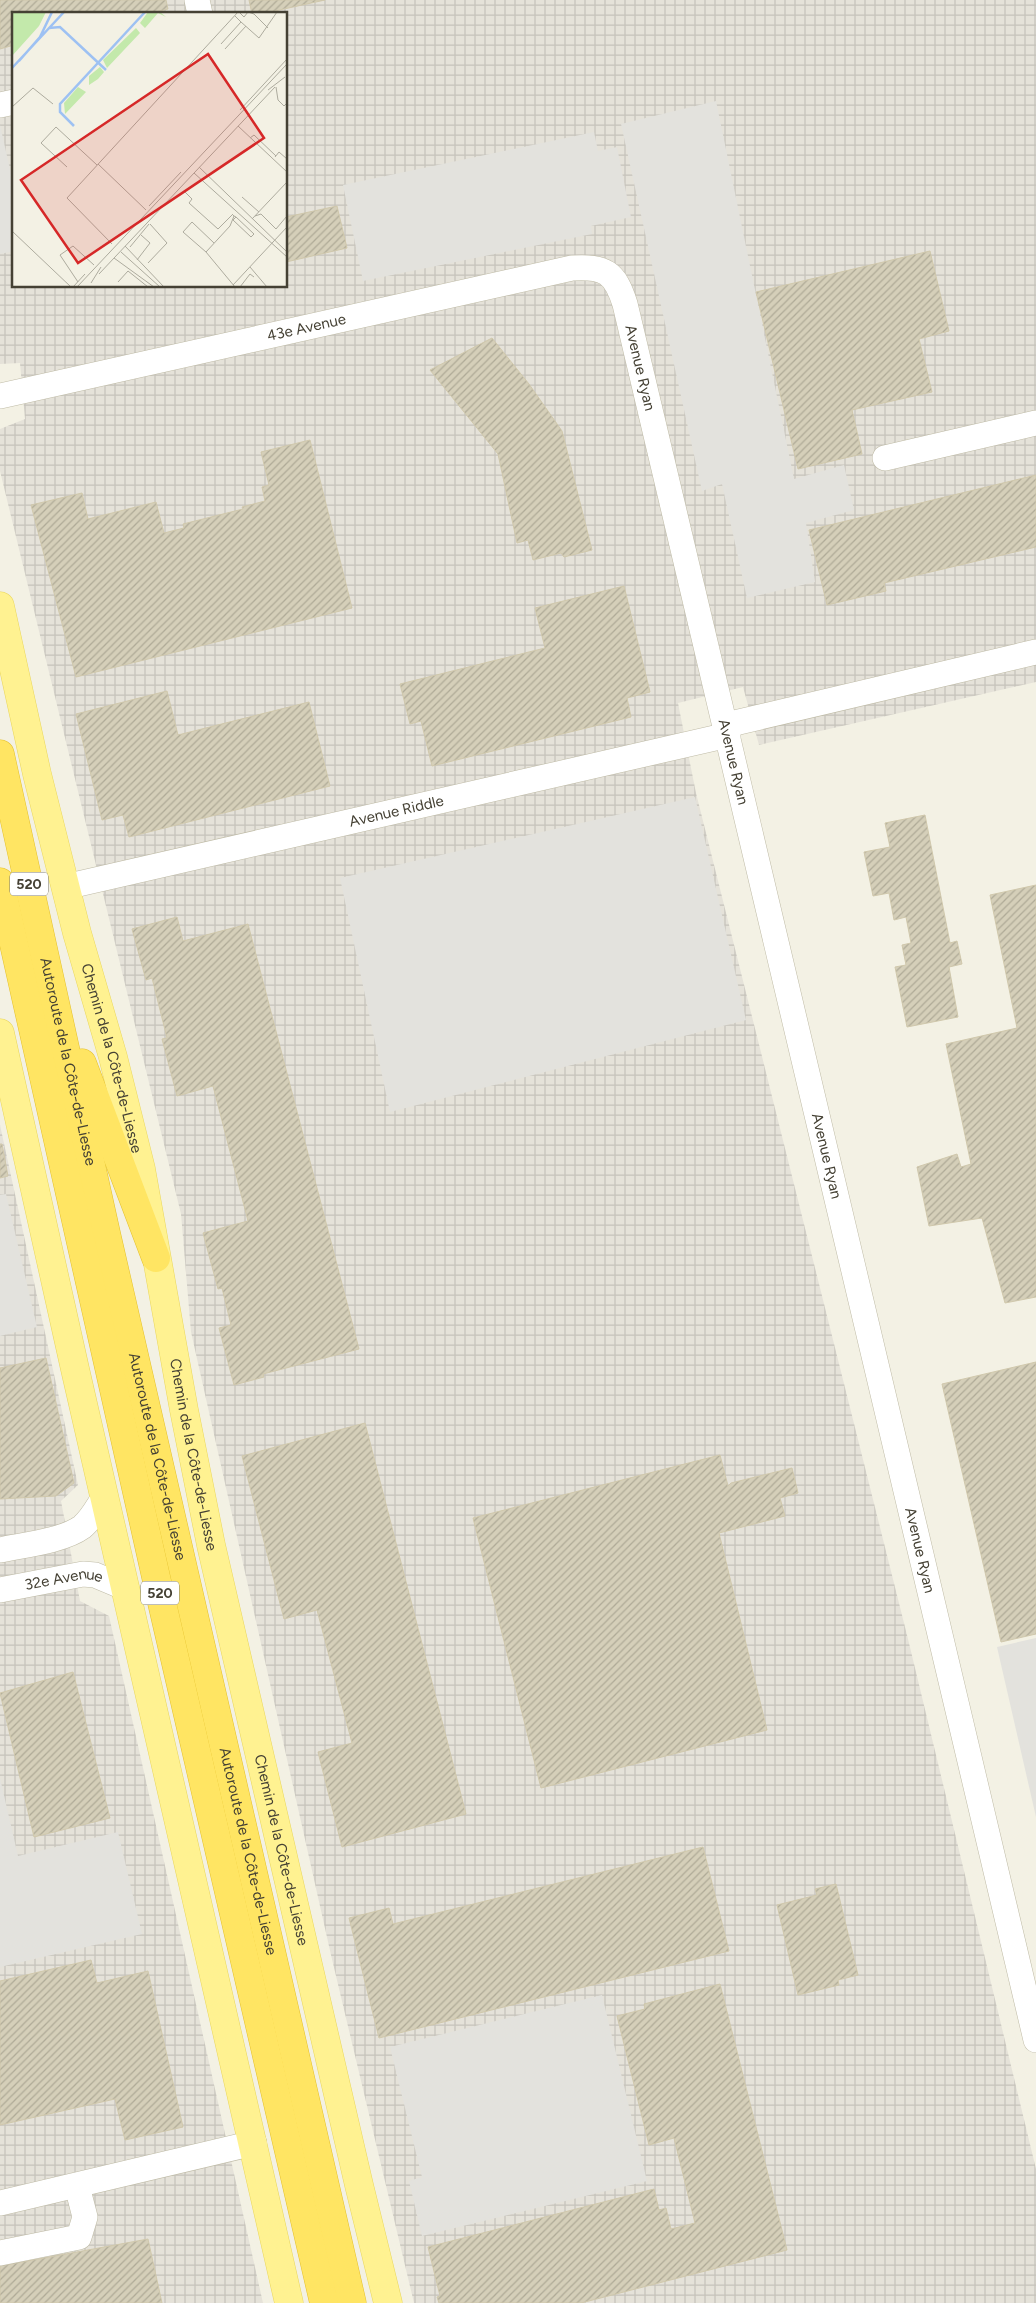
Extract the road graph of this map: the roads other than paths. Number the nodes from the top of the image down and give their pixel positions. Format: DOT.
graph roads {
  1 [pos="611,275"];
  2 [pos="0,396"];
  3 [pos="1036,423"];
  4 [pos="885,458"];
  5 [pos="0,606"];
  6 [pos="1036,652"];
  7 [pos="727,730"];
  8 [pos="0,754"];
  9 [pos="0,882"];
  10 [pos="65,887"];
  11 [pos="50,982"];
  12 [pos="0,1033"];
  13 [pos="156,1258"];
  14 [pos="105,1496"];
  15 [pos="0,1550"];
  16 [pos="126,1588"];
  17 [pos="0,1590"];
  18 [pos="1036,2040"];
  19 [pos="254,2144"];
  20 [pos="77,2186"];
  21 [pos="0,2203"];
  22 [pos="0,2253"];
  23 [pos="289,2303"];
  24 [pos="324,2303"];
  25 [pos="352,2303"];
  26 [pos="388,2303"];
  1 -- 2 [label="street, 43e Avenue"];
  1 -- 7 [label="street, Avenue Ryan"];
  3 -- 4 [label="street"];
  5 -- 10 [label="main road, Chemin de la Côte-de-Liesse"];
  6 -- 7 [label="street, Avenue Riddle"];
  7 -- 10 [label="street, Avenue Riddle"];
  7 -- 18 [label="street, Avenue Ryan"];
  8 -- 11 [label="highway, Autoroute de la Côte-de-Liesse / 520"];
  9 -- 24 [label="highway, Autoroute de la Côte-de-Liesse / 520"];
  10 -- 13 [label="main road, Chemin de la Côte-de-Liesse"];
  11 -- 13 [label="highway"];
  11 -- 25 [label="highway, Autoroute de la Côte-de-Liesse / 520"];
  12 -- 14 [label="main road"];
  13 -- 26 [label="main road, Chemin de la Côte-de-Liesse"];
  14 -- 15 [label="street"];
  14 -- 16 [label="main road"];
  16 -- 17 [label="street, 32e Avenue"];
  16 -- 19 [label="main road"];
  19 -- 20 [label="street"];
  19 -- 23 [label="main road"];
  20 -- 21 [label="street"];
  20 -- 22 [label="street"];
}
